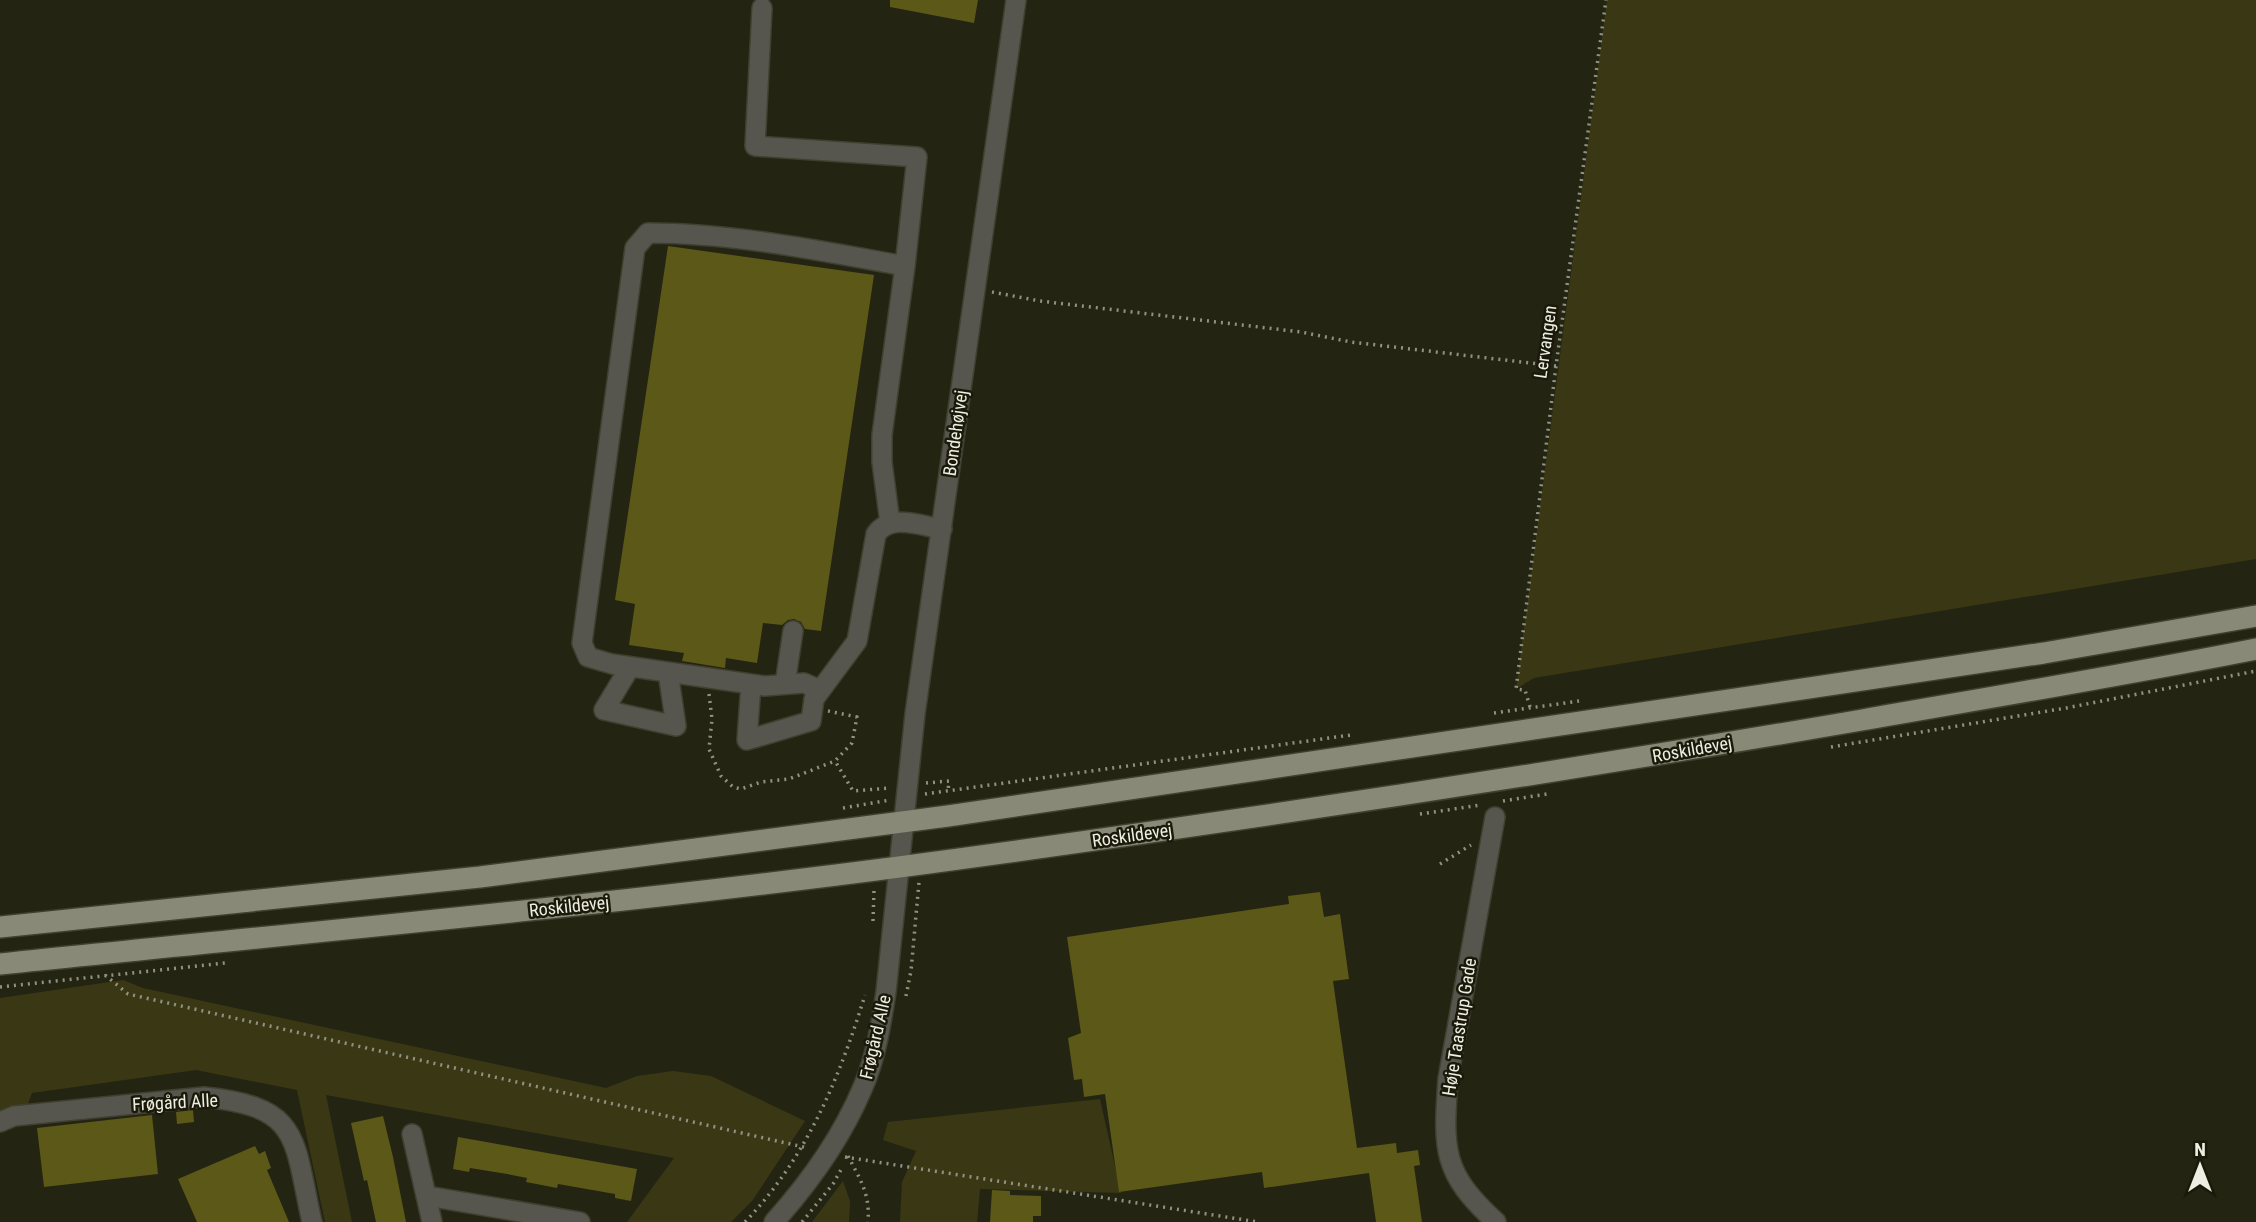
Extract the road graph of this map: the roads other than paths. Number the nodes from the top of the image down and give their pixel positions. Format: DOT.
graph roads {
  1 [pos="1016,0"];
  2 [pos="762,8"];
  3 [pos="905,266"];
  4 [pos="890,523"];
  5 [pos="942,529"];
  6 [pos="2256,616"];
  7 [pos="793,631"];
  8 [pos="2256,649"];
  9 [pos="630,667"];
  10 [pos="668,672"];
  11 [pos="751,684"];
  12 [pos="785,684"];
  13 [pos="817,699"];
  14 [pos="1494,817"];
  15 [pos="904,821"];
  16 [pos="898,867"];
  17 [pos="0,927"];
  18 [pos="0,964"];
  19 [pos="0,1122"];
  20 [pos="412,1134"];
  21 [pos="426,1196"];
  22 [pos="312,1222"];
  23 [pos="432,1222"];
  24 [pos="580,1222"];
  25 [pos="774,1222"];
  26 [pos="1496,1222"];
  1 -- 5 [label="street, Bondehøjvej"];
  2 -- 3 [label="street"];
  3 -- 4 [label="street"];
  3 -- 9 [label="street"];
  4 -- 5 [label="street"];
  4 -- 13 [label="street"];
  5 -- 15 [label="street, Bondehøjvej"];
  6 -- 15 [label="main road"];
  7 -- 12 [label="street"];
  8 -- 16 [label="main road, Roskildevej"];
  9 -- 10 [label="street"];
  9 -- 10 [label="street"];
  10 -- 11 [label="street"];
  11 -- 12 [label="street"];
  11 -- 13 [label="street"];
  12 -- 13 [label="street"];
  14 -- 26 [label="street, Høje Taastrup Gade"];
  15 -- 16 [label="street, Bondehøjvej"];
  15 -- 17 [label="main road"];
  16 -- 18 [label="main road, Roskildevej"];
  16 -- 25 [label="street, Frøgård Alle"];
  19 -- 22 [label="street, Frøgård Alle"];
  20 -- 21 [label="street"];
  21 -- 23 [label="street"];
  21 -- 24 [label="street"];
}
